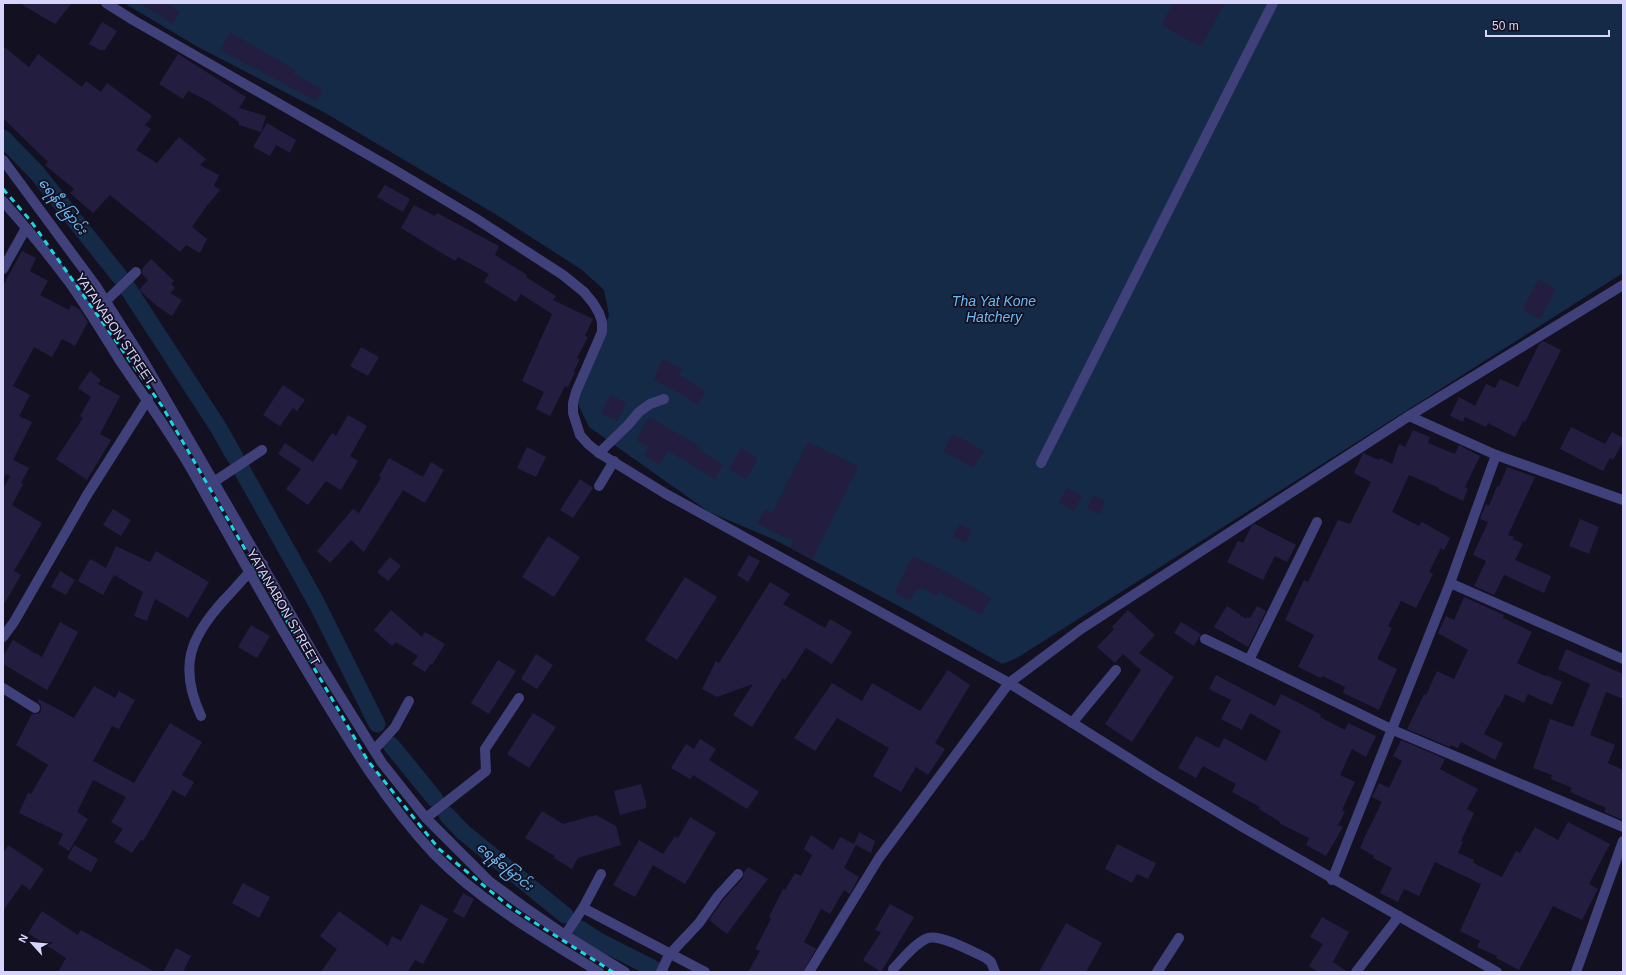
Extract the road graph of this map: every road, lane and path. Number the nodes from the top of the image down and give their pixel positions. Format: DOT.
graph roads {
  1 [pos="106,3"];
  2 [pos="1273,3"];
  3 [pos="3,160"];
  4 [pos="3,201"];
  5 [pos="26,228"];
  6 [pos="3,269"];
  7 [pos="136,272"];
  8 [pos="1623,284"];
  9 [pos="106,301"];
  10 [pos="148,399"];
  11 [pos="664,399"];
  12 [pos="1409,416"];
  13 [pos="262,450"];
  14 [pos="599,453"];
  15 [pos="1496,455"];
  16 [pos="614,461"];
  17 [pos="1041,464"];
  18 [pos="214,481"];
  19 [pos="599,486"];
  20 [pos="203,490"];
  21 [pos="1623,500"];
  22 [pos="1317,522"];
  23 [pos="263,564"];
  24 [pos="248,573"];
  25 [pos="1450,583"];
  26 [pos="3,637"];
  27 [pos="1205,639"];
  28 [pos="315,656"];
  29 [pos="1623,659"];
  30 [pos="1249,660"];
  31 [pos="301,663"];
  32 [pos="1116,670"];
  33 [pos="1009,683"];
  34 [pos="3,688"];
  35 [pos="519,698"];
  36 [pos="408,701"];
  37 [pos="35,708"];
  38 [pos="201,716"];
  39 [pos="1072,722"];
  40 [pos="1393,730"];
  41 [pos="374,750"];
  42 [pos="426,818"];
  43 [pos="1623,827"];
  44 [pos="1623,841"];
  45 [pos="602,874"];
  46 [pos="738,874"];
  47 [pos="1332,880"];
  48 [pos="580,911"];
  49 [pos="1399,916"];
  50 [pos="567,932"];
  51 [pos="1179,938"];
  52 [pos="669,955"];
  53 [pos="662,969"];
  54 [pos="893,969"];
  55 [pos="599,972"];
  56 [pos="625,972"];
  57 [pos="705,972"];
  58 [pos="808,972"];
  59 [pos="995,972"];
  60 [pos="1157,972"];
  61 [pos="1356,972"];
  62 [pos="1497,972"];
  63 [pos="1576,972"];
  1 -- 14 [label="street"];
  2 -- 17 [label="street"];
  3 -- 9 [label="street"];
  4 -- 5 [label="street, YATANABON STREET"];
  5 -- 6 [label="street"];
  5 -- 10 [label="street, YATANABON STREET"];
  7 -- 9 [label="street"];
  8 -- 12 [label="street"];
  9 -- 18 [label="street"];
  10 -- 20 [label="street, YATANABON STREET"];
  10 -- 26 [label="street"];
  11 -- 14 [label="street"];
  12 -- 15 [label="street"];
  12 -- 33 [label="street"];
  13 -- 18 [label="street"];
  14 -- 16 [label="street"];
  15 -- 21 [label="street"];
  15 -- 25 [label="street"];
  16 -- 19 [label="street"];
  16 -- 33 [label="street"];
  18 -- 20 [label="street"];
  18 -- 23 [label="street"];
  20 -- 24 [label="street, YATANABON STREET"];
  22 -- 30 [label="street"];
  23 -- 24 [label="street"];
  23 -- 28 [label="street"];
  24 -- 31 [label="street, YATANABON STREET"];
  24 -- 38 [label="street"];
  25 -- 29 [label="street"];
  25 -- 40 [label="street"];
  27 -- 30 [label="street"];
  28 -- 31 [label="street"];
  28 -- 41 [label="street"];
  30 -- 40 [label="street"];
  31 -- 55 [label="street, YATANABON STREET"];
  32 -- 39 [label="street"];
  33 -- 39 [label="street"];
  33 -- 58 [label="street"];
  34 -- 37 [label="street"];
  35 -- 42 [label="street"];
  36 -- 41 [label="street"];
  39 -- 47 [label="street"];
  40 -- 43 [label="street"];
  40 -- 47 [label="street"];
  41 -- 42 [label="street"];
  42 -- 50 [label="street"];
  44 -- 63 [label="street"];
  45 -- 48 [label="street"];
  46 -- 52 [label="street"];
  47 -- 49 [label="street"];
  48 -- 50 [label="street"];
  48 -- 52 [label="street"];
  49 -- 61 [label="street"];
  49 -- 62 [label="street"];
  50 -- 56 [label="street"];
  51 -- 60 [label="street"];
  52 -- 53 [label="street"];
  52 -- 57 [label="street"];
  54 -- 59 [label="street"];
}
